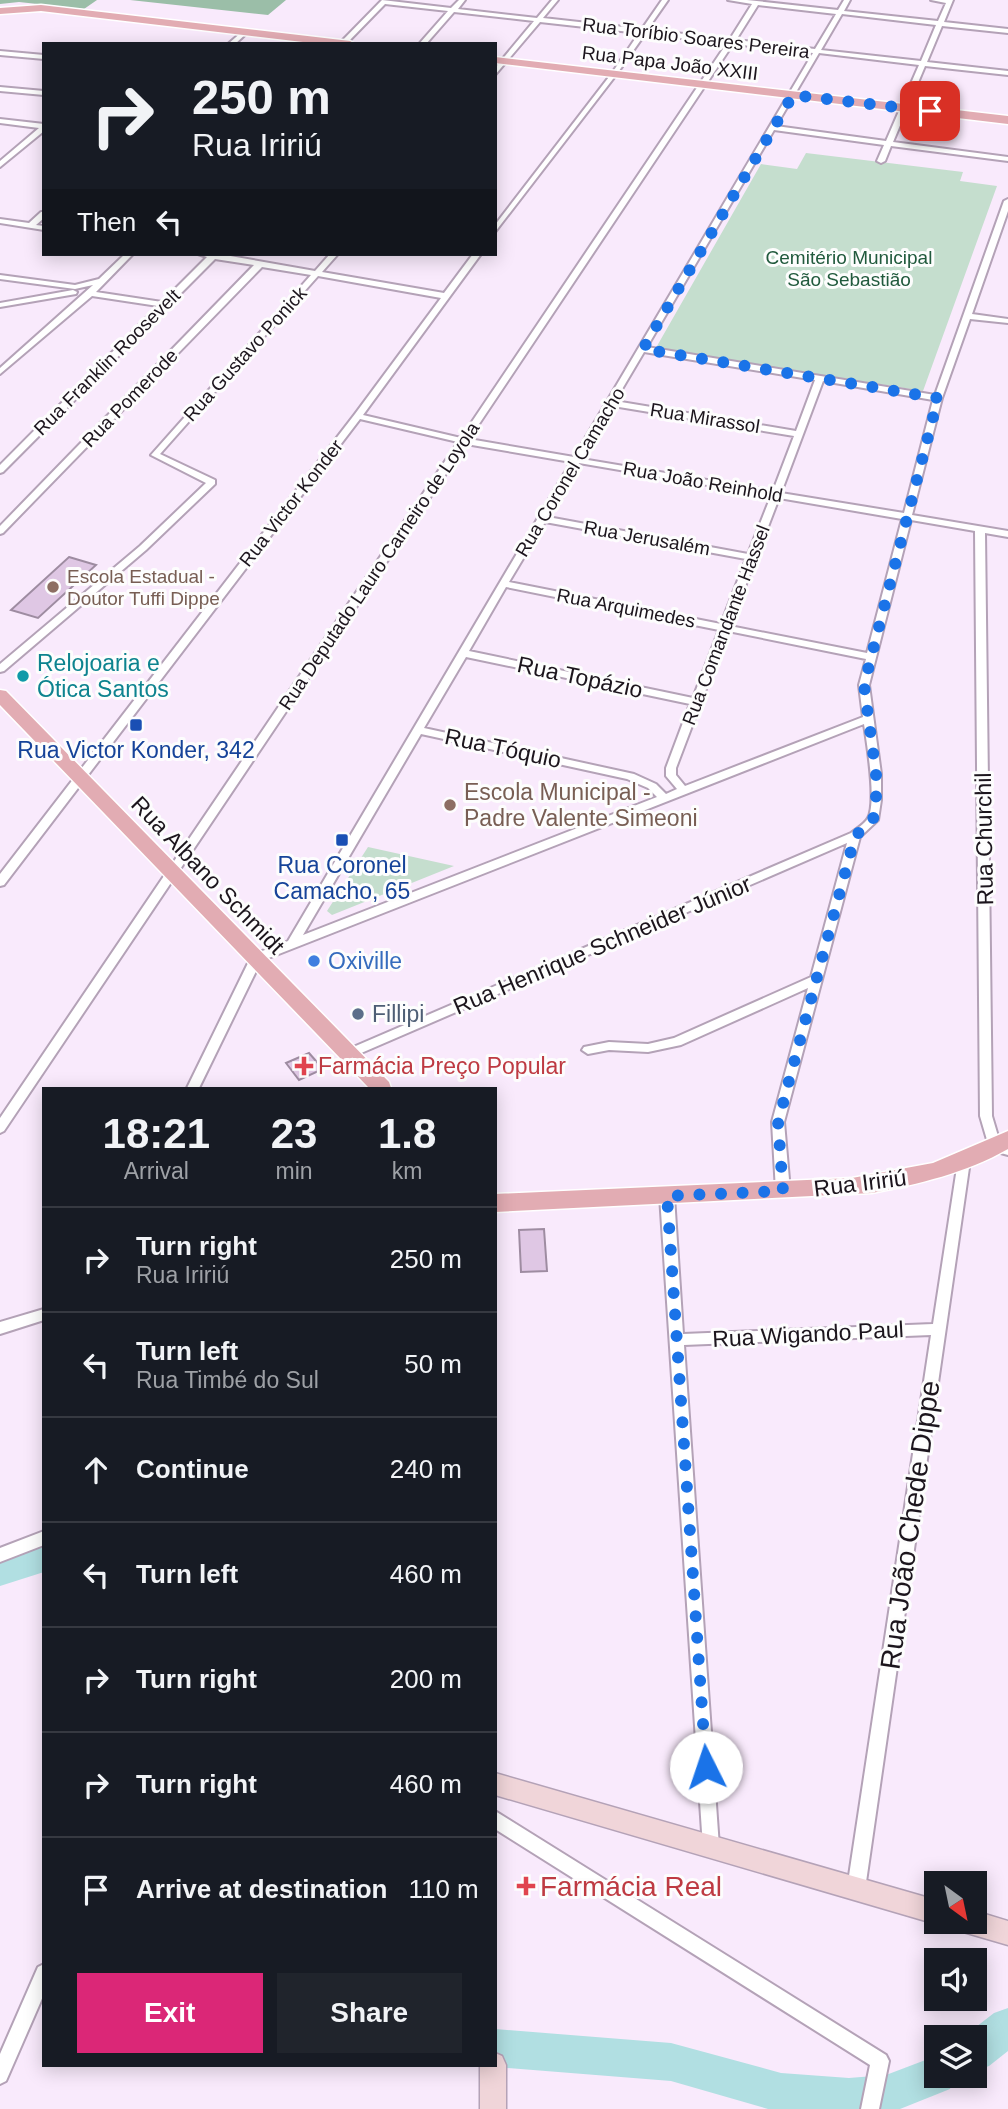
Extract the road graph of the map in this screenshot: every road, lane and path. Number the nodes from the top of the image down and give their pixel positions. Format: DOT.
graph roads {
  1 [pos="462,0"];
  2 [pos="555,0"];
  3 [pos="665,0"];
  4 [pos="731,0"];
  5 [pos="847,0"];
  6 [pos="934,0"];
  7 [pos="384,1"];
  8 [pos="950,1"];
  9 [pos="756,3"];
  10 [pos="453,10"];
  11 [pos="1,11"];
  12 [pos="841,12"];
  13 [pos="539,20"];
  14 [pos="940,23"];
  15 [pos="1008,31"];
  16 [pos="245,32"];
  17 [pos="643,32"];
  18 [pos="233,42"];
  19 [pos="334,42"];
  20 [pos="344,42"];
  21 [pos="424,42"];
  22 [pos="731,42"];
  23 [pos="818,51"];
  24 [pos="0,53"];
  25 [pos="42,57"];
  26 [pos="500,61"];
  27 [pos="923,64"];
  28 [pos="1008,73"];
  29 [pos="614,74"];
  30 [pos="704,85"];
  31 [pos="0,89"];
  32 [pos="42,93"];
  33 [pos="793,95"];
  34 [pos="904,108"];
  35 [pos="1008,120"];
  36 [pos="0,121"];
  37 [pos="42,127"];
  38 [pos="773,128"];
  39 [pos="42,129"];
  40 [pos="889,143"];
  41 [pos="1008,159"];
  42 [pos="881,161"];
  43 [pos="0,164"];
  44 [pos="1008,201"];
  45 [pos="42,216"];
  46 [pos="0,221"];
  47 [pos="30,226"];
  48 [pos="497,227"];
  49 [pos="42,228"];
  50 [pos="127,256"];
  51 [pos="213,256"];
  52 [pos="219,256"];
  53 [pos="332,256"];
  54 [pos="475,256"];
  55 [pos="260,264"];
  56 [pos="316,274"];
  57 [pos="0,277"];
  58 [pos="19,280"];
  59 [pos="101,282"];
  60 [pos="70,290"];
  61 [pos="90,293"];
  62 [pos="445,296"];
  63 [pos="18,302"];
  64 [pos="0,305"];
  65 [pos="76,305"];
  66 [pos="164,305"];
  67 [pos="966,316"];
  68 [pos="1008,321"];
  69 [pos="643,349"];
  70 [pos="0,372"];
  71 [pos="821,379"];
  72 [pos="938,398"];
  73 [pos="611,403"];
  74 [pos="358,416"];
  75 [pos="799,434"];
  76 [pos="463,441"];
  77 [pos="577,461"];
  78 [pos="0,471"];
  79 [pos="776,495"];
  80 [pos="908,517"];
  81 [pos="542,519"];
  82 [pos="981,530"];
  83 [pos="0,531"];
  84 [pos="1008,534"];
  85 [pos="752,557"];
  86 [pos="504,584"];
  87 [pos="725,628"];
  88 [pos="463,653"];
  89 [pos="872,657"];
  90 [pos="0,669"];
  91 [pos="0,695"];
  92 [pos="696,702"];
  93 [pos="869,718"];
  94 [pos="418,730"];
  95 [pos="79,778"];
  96 [pos="684,790"];
  97 [pos="664,798"];
  98 [pos="855,836"];
  99 [pos="172,874"];
  100 [pos="0,882"];
  101 [pos="292,944"];
  102 [pos="256,958"];
  103 [pos="816,980"];
  104 [pos="588,1050"];
  105 [pos="348,1054"];
  106 [pos="193,1087"];
  107 [pos="380,1087"];
  108 [pos="0,1128"];
  109 [pos="1004,1145"];
  110 [pos="964,1161"];
  111 [pos="783,1191"];
  112 [pos="667,1196"];
  113 [pos="497,1203"];
  114 [pos="42,1315"];
  115 [pos="0,1328"];
  116 [pos="939,1329"];
  117 [pos="677,1340"];
  118 [pos="42,1539"];
  119 [pos="0,1556"];
  120 [pos="497,1785"];
  121 [pos="497,1820"];
  122 [pos="711,1847"];
  123 [pos="856,1889"];
  124 [pos="924,1909"];
  125 [pos="987,1927"];
  126 [pos="1008,1933"];
  127 [pos="42,1978"];
  128 [pos="493,2067"];
  129 [pos="0,2075"];
  130 [pos="872,2102"];
  131 [pos="493,2109"];
  1 -- 10 [label="street"];
  2 -- 13 [label="street"];
  3 -- 17 [label="street"];
  4 -- 9 [label="street"];
  5 -- 12 [label="street, Rua Coronel Camacho"];
  6 -- 8 [label="street"];
  7 -- 10 [label="street, Rua Toríbio Soares Pereira"];
  7 -- 20 [label="street"];
  8 -- 14 [label="street"];
  9 -- 12 [label="street"];
  9 -- 22 [label="street, Rua Deputado Lauro Carneiro de Loyola"];
  10 -- 13 [label="street, Rua Toríbio Soares Pereira"];
  10 -- 21 [label="street"];
  11 -- 16 [label="main road"];
  12 -- 14 [label="street"];
  12 -- 23 [label="street, Rua Coronel Camacho"];
  13 -- 17 [label="street, Rua Toríbio Soares Pereira"];
  13 -- 26 [label="street"];
  14 -- 15 [label="street"];
  14 -- 27 [label="street"];
  16 -- 18 [label="street"];
  16 -- 19 [label="main road"];
  17 -- 22 [label="street, Rua Toríbio Soares Pereira"];
  17 -- 29 [label="street"];
  22 -- 23 [label="street, Rua Toríbio Soares Pereira"];
  22 -- 30 [label="street, Rua Deputado Lauro Carneiro de Loyola"];
  23 -- 27 [label="street, Rua Toríbio Soares Pereira"];
  23 -- 33 [label="street, Rua Coronel Camacho"];
  24 -- 25 [label="street"];
  26 -- 29 [label="main road, Rua Papa João XXIII"];
  27 -- 28 [label="street, Rua Toríbio Soares Pereira"];
  27 -- 34 [label="street"];
  29 -- 30 [label="main road, Rua Papa João XXIII"];
  29 -- 48 [label="street"];
  30 -- 33 [label="main road, Rua Papa João XXIII"];
  30 -- 76 [label="street, Rua Deputado Lauro Carneiro de Loyola"];
  31 -- 32 [label="street"];
  33 -- 34 [label="main road, Rua Papa João XXIII"];
  33 -- 38 [label="street, Rua Coronel Camacho"];
  34 -- 35 [label="main road, Rua Papa João XXIII"];
  34 -- 40 [label="street"];
  36 -- 37 [label="street"];
  38 -- 40 [label="street"];
  38 -- 69 [label="street, Rua Coronel Camacho"];
  39 -- 43 [label="street"];
  40 -- 41 [label="street"];
  40 -- 42 [label="street"];
  44 -- 67 [label="street"];
  45 -- 47 [label="street"];
  46 -- 47 [label="street"];
  47 -- 49 [label="street"];
  50 -- 59 [label="street"];
  51 -- 66 [label="street, Rua Franklin Roosevelt"];
  52 -- 55 [label="street"];
  53 -- 56 [label="street, Rua Gustavo Ponick"];
  54 -- 62 [label="street, Rua Victor Konder"];
  55 -- 56 [label="street"];
  55 -- 83 [label="street, Rua Pomerode"];
  56 -- 62 [label="street"];
  56 -- 90 [label="street, Rua Gustavo Ponick"];
  57 -- 58 [label="street"];
  58 -- 60 [label="street"];
  58 -- 63 [label="street"];
  59 -- 60 [label="street"];
  59 -- 61 [label="street"];
  60 -- 63 [label="street"];
  60 -- 65 [label="street"];
  61 -- 65 [label="street"];
  61 -- 66 [label="street"];
  62 -- 74 [label="street, Rua Victor Konder"];
  63 -- 64 [label="street"];
  65 -- 70 [label="street"];
  66 -- 78 [label="street, Rua Franklin Roosevelt"];
  67 -- 68 [label="street"];
  67 -- 72 [label="street"];
  69 -- 71 [label="street"];
  69 -- 73 [label="street, Rua Coronel Camacho"];
  71 -- 72 [label="street"];
  71 -- 75 [label="street, Rua Comandante Hassel"];
  72 -- 80 [label="street"];
  73 -- 75 [label="street, Rua Mirassol"];
  73 -- 77 [label="street, Rua Coronel Camacho"];
  74 -- 76 [label="street, Rua João Reinhold"];
  74 -- 95 [label="street, Rua Victor Konder"];
  75 -- 79 [label="street, Rua Comandante Hassel"];
  76 -- 77 [label="street, Rua João Reinhold"];
  76 -- 99 [label="street, Rua Deputado Lauro Carneiro de Loyola"];
  77 -- 79 [label="street, Rua João Reinhold"];
  77 -- 81 [label="street, Rua Coronel Camacho"];
  79 -- 80 [label="street, Rua João Reinhold"];
  79 -- 85 [label="street, Rua Comandante Hassel"];
  80 -- 82 [label="street, Rua João Reinhold"];
  80 -- 89 [label="street"];
  81 -- 85 [label="street, Rua Jerusalém"];
  81 -- 86 [label="street, Rua Coronel Camacho"];
  82 -- 84 [label="street, Rua João Reinhold"];
  82 -- 109 [label="street, Rua Churchil"];
  85 -- 87 [label="street, Rua Comandante Hassel"];
  86 -- 87 [label="street, Rua Arquimedes"];
  86 -- 88 [label="street, Rua Coronel Camacho"];
  87 -- 89 [label="street, Rua Arquimedes"];
  87 -- 92 [label="street, Rua Comandante Hassel"];
  88 -- 92 [label="street, Rua Topázio"];
  88 -- 94 [label="street, Rua Coronel Camacho"];
  89 -- 93 [label="street"];
  91 -- 95 [label="main road, Rua Albano Schmidt"];
  92 -- 96 [label="street, Rua Comandante Hassel"];
  93 -- 96 [label="street"];
  93 -- 98 [label="street"];
  94 -- 97 [label="street, Rua Tóquio"];
  94 -- 101 [label="street, Rua Coronel Camacho"];
  95 -- 99 [label="main road, Rua Albano Schmidt"];
  95 -- 100 [label="street, Rua Victor Konder"];
  96 -- 97 [label="street"];
  97 -- 101 [label="street"];
  98 -- 103 [label="street"];
  98 -- 105 [label="street, Rua Henrique Schneider Júnior"];
  99 -- 102 [label="main road, Rua Albano Schmidt"];
  99 -- 108 [label="street, Rua Deputado Lauro Carneiro de Loyola"];
  101 -- 102 [label="street"];
  102 -- 105 [label="main road, Rua Albano Schmidt"];
  102 -- 106 [label="street"];
  103 -- 104 [label="street"];
  103 -- 111 [label="street"];
  105 -- 107 [label="main road, Rua Albano Schmidt"];
  109 -- 110 [label="main road, Rua Iririú"];
  110 -- 111 [label="main road, Rua Iririú"];
  110 -- 116 [label="street, Rua João Chede Dippe"];
  111 -- 112 [label="main road, Rua Iririú"];
  112 -- 113 [label="main road, Rua Iririú"];
  112 -- 117 [label="street"];
  114 -- 115 [label="street"];
  116 -- 117 [label="street, Rua Wigando Paul"];
  116 -- 123 [label="street, Rua João Chede Dippe"];
  117 -- 122 [label="street"];
  118 -- 119 [label="street"];
  120 -- 122 [label="main road"];
  121 -- 130 [label="street"];
  122 -- 123 [label="main road"];
  123 -- 124 [label="main road"];
  125 -- 126 [label="main road"];
  127 -- 129 [label="street"];
  128 -- 131 [label="main road"];
}
